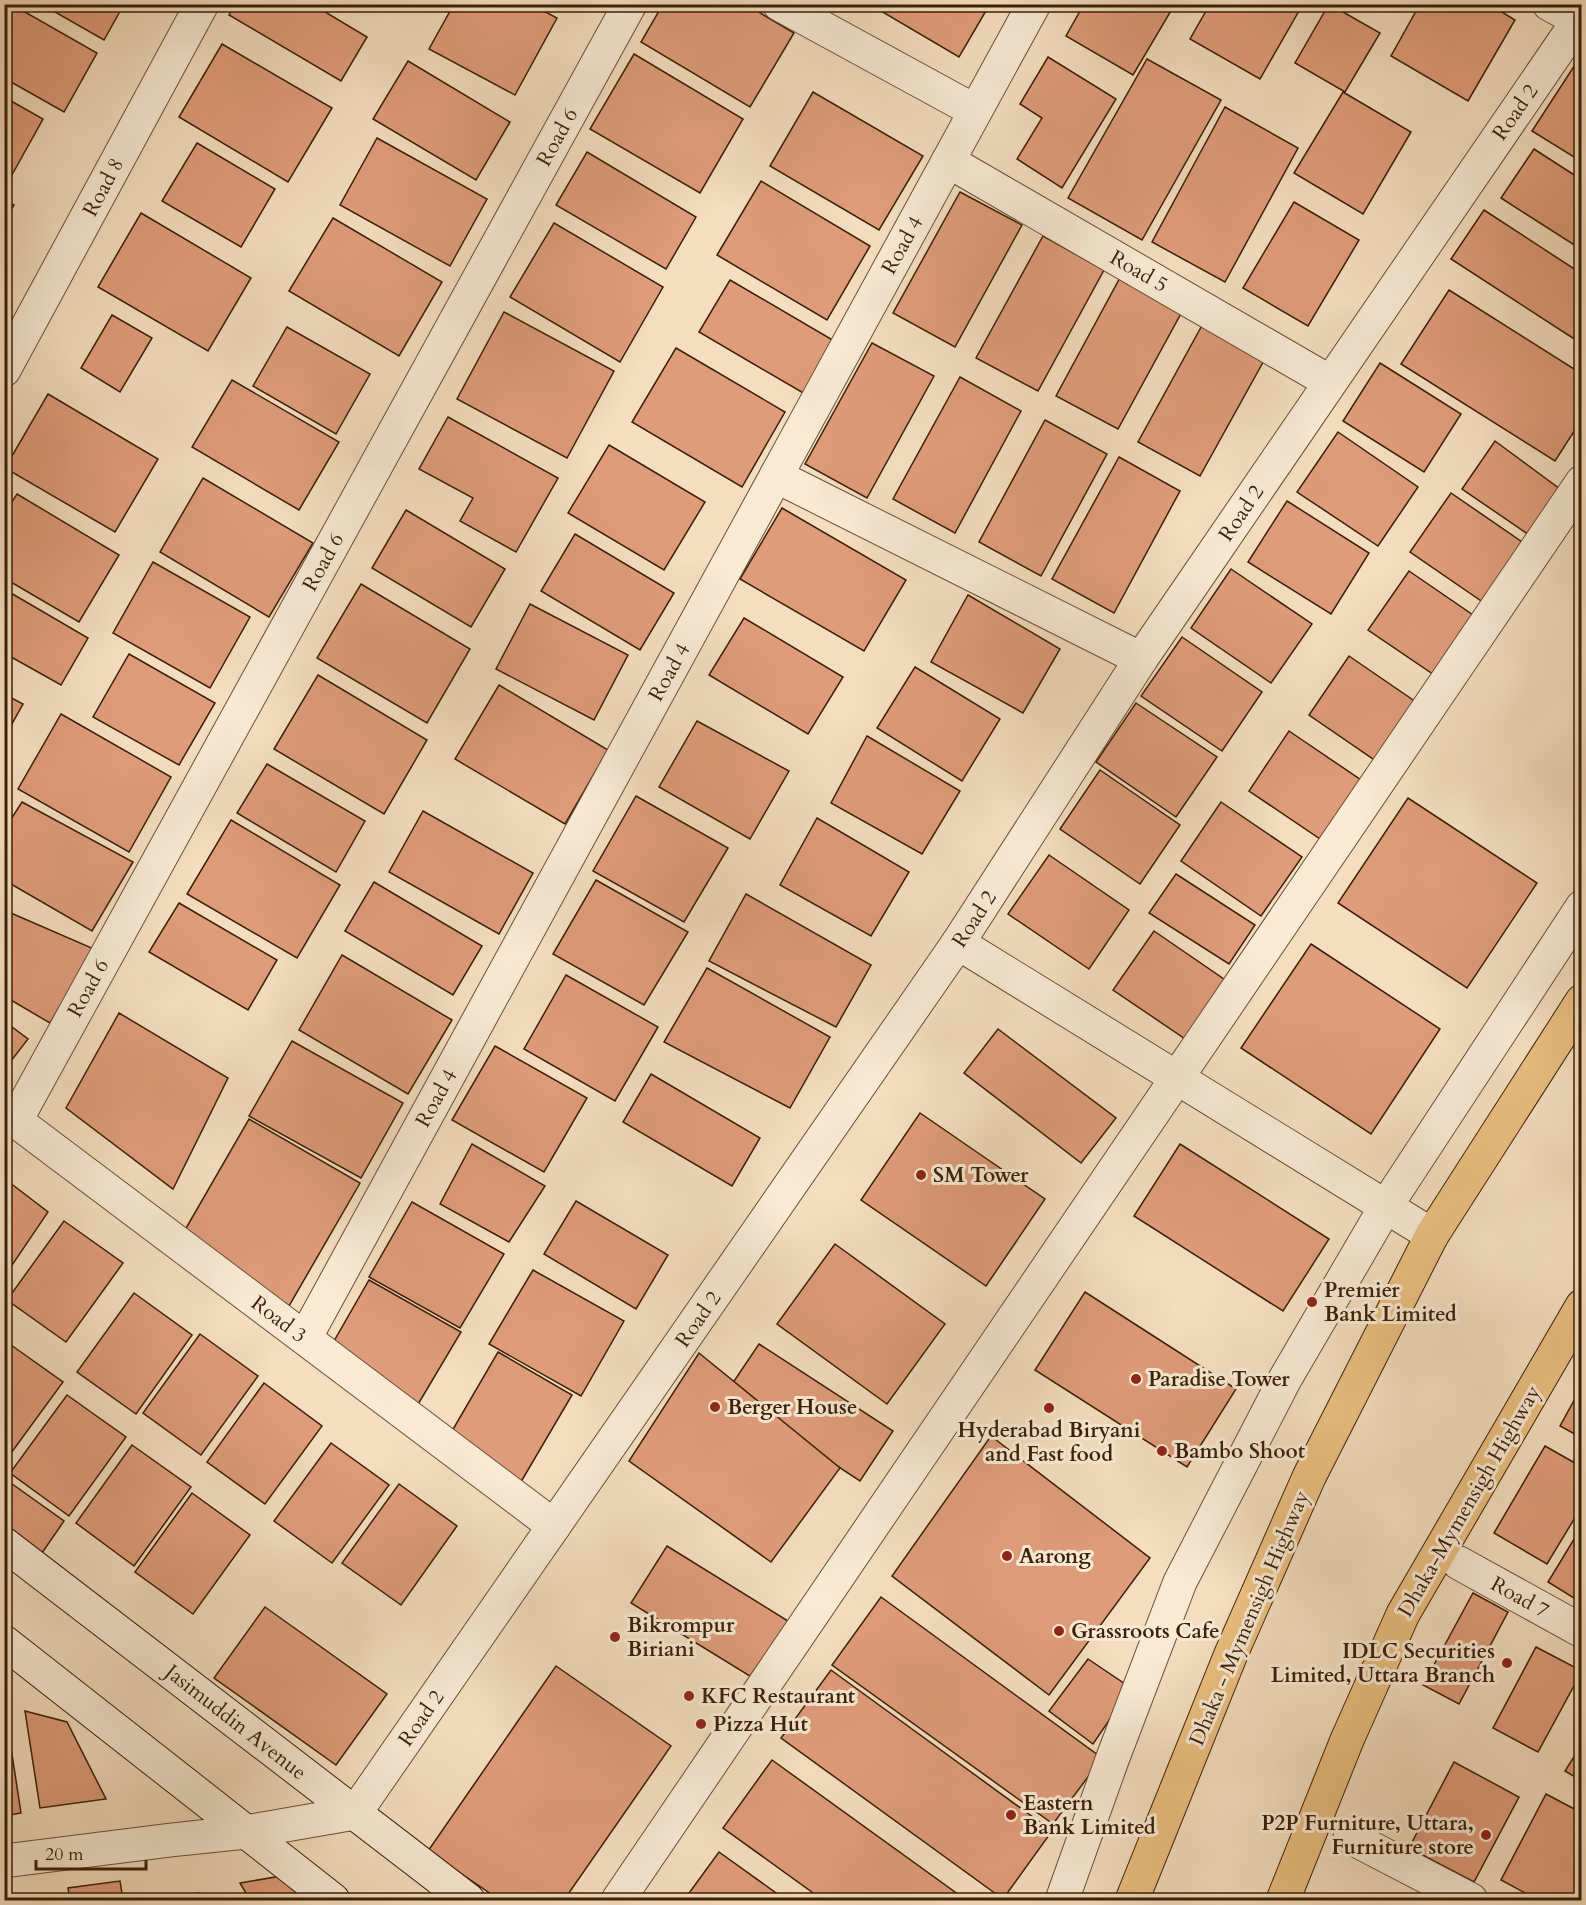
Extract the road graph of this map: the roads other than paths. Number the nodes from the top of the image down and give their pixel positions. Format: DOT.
graph roads {
  1 [pos="201,4"];
  2 [pos="630,4"];
  3 [pos="779,4"];
  4 [pos="1034,4"];
  5 [pos="1550,4"];
  6 [pos="1580,20"];
  7 [pos="975,111"];
  8 [pos="948,161"];
  9 [pos="4,370"];
  10 [pos="1330,382"];
  11 [pos="776,476"];
  12 [pos="1581,482"];
  13 [pos="1141,659"];
  14 [pos="1581,907"];
  15 [pos="958,943"];
  16 [pos="1581,1001"];
  17 [pos="1177,1078"];
  18 [pos="10,1116"];
  19 [pos="1386,1206"];
  20 [pos="1432,1234"];
  21 [pos="1581,1306"];
  22 [pos="305,1338"];
  23 [pos="554,1526"];
  24 [pos="4,1544"];
  25 [pos="1459,1563"];
  26 [pos="1581,1631"];
  27 [pos="4,1642"];
  28 [pos="354,1813"];
  29 [pos="246,1832"];
  30 [pos="1350,1837"];
  31 [pos="4,1861"];
  32 [pos="333,1900"];
  33 [pos="468,1900"];
  34 [pos="618,1900"];
  35 [pos="1062,1900"];
  36 [pos="1132,1900"];
  37 [pos="1283,1900"];
  38 [pos="1471,1900"];
  1 -- 9 [label="street, Road 8"];
  2 -- 18 [label="street, Road 6"];
  3 -- 7 [label="street"];
  4 -- 7 [label="street, Road 4"];
  5 -- 6 [label="street"];
  6 -- 10 [label="street, Road 2"];
  7 -- 8 [label="street, Road 4"];
  8 -- 10 [label="street, Road 5"];
  8 -- 11 [label="street, Road 4"];
  10 -- 13 [label="street, Road 2"];
  11 -- 13 [label="street"];
  11 -- 22 [label="street, Road 4"];
  12 -- 17 [label="street"];
  13 -- 15 [label="street, Road 2"];
  14 -- 19 [label="street"];
  15 -- 17 [label="street"];
  15 -- 23 [label="street, Road 2"];
  16 -- 20 [label="highway, Dhaka - Mymensigh Highway"];
  17 -- 19 [label="street"];
  17 -- 34 [label="street"];
  18 -- 22 [label="street, Road 3"];
  19 -- 20 [label="street"];
  19 -- 35 [label="street"];
  20 -- 36 [label="highway, Dhaka - Mymensigh Highway"];
  21 -- 37 [label="highway, Dhaka-Mymensigh Highway"];
  22 -- 23 [label="street, Road 3"];
  23 -- 28 [label="street, Road 2"];
  24 -- 28 [label="street, Jasimuddin Avenue"];
  25 -- 26 [label="street, Road 7"];
  27 -- 29 [label="street"];
  28 -- 29 [label="street"];
  28 -- 33 [label="street, Jasimuddin Avenue"];
  29 -- 31 [label="street"];
  29 -- 32 [label="street"];
  30 -- 38 [label="street"];
}
